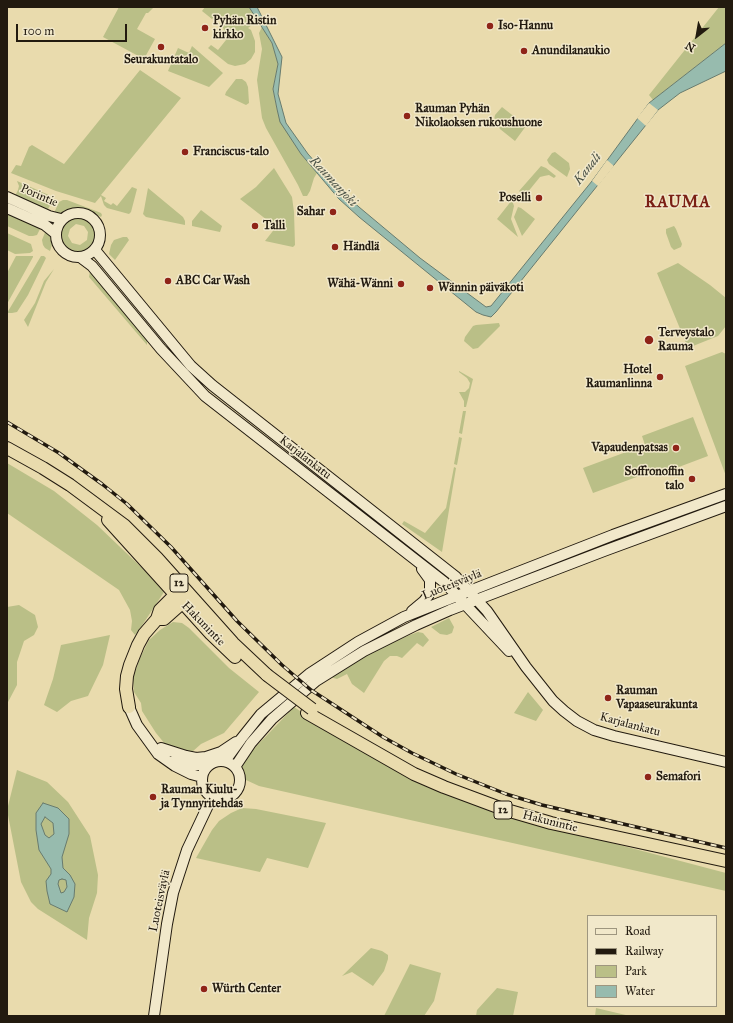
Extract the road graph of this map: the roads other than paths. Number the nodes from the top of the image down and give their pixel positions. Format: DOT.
graph roads {
  1 [pos="7,196"];
  2 [pos="7,208"];
  3 [pos="61,219"];
  4 [pos="55,233"];
  5 [pos="95,250"];
  6 [pos="80,257"];
  7 [pos="7,448"];
  8 [pos="726,494"];
  9 [pos="726,506"];
  10 [pos="417,561"];
  11 [pos="469,592"];
  12 [pos="457,596"];
  13 [pos="182,597"];
  14 [pos="477,600"];
  15 [pos="466,604"];
  16 [pos="404,617"];
  17 [pos="526,667"];
  18 [pos="129,707"];
  19 [pos="144,737"];
  20 [pos="241,739"];
  21 [pos="161,748"];
  22 [pos="225,761"];
  23 [pos="726,762"];
  24 [pos="208,765"];
  25 [pos="235,767"];
  26 [pos="202,777"];
  27 [pos="212,797"];
  28 [pos="682,852"];
  29 [pos="726,861"];
  30 [pos="726,867"];
  31 [pos="154,1016"];
  1 -- 3 [label="main road, Porintie"];
  2 -- 4 [label="main road, Porintie"];
  3 -- 4 [label="main road"];
  3 -- 5 [label="main road"];
  4 -- 6 [label="main road"];
  5 -- 6 [label="main road"];
  5 -- 11 [label="main road, Karjalankatu"];
  6 -- 10 [label="main road, Karjalankatu"];
  7 -- 13 [label="highway, Hakunintie / 12"];
  8 -- 11 [label="main road, Luoteisväylä"];
  9 -- 14 [label="main road, Luoteisväylä"];
  10 -- 12 [label="main road, Karjalankatu"];
  10 -- 16 [label="main road"];
  11 -- 12 [label="main road, Luoteisväylä"];
  11 -- 14 [label="main road, Karjalankatu"];
  12 -- 15 [label="main road, Karjalankatu"];
  12 -- 16 [label="main road, Luoteisväylä"];
  13 -- 18 [label="highway"];
  13 -- 28 [label="highway, Hakunintie / 12"];
  14 -- 15 [label="main road, Luoteisväylä"];
  14 -- 17 [label="main road, Karjalankatu"];
  15 -- 17 [label="main road, Karjalankatu"];
  15 -- 25 [label="main road, Luoteisväylä"];
  16 -- 20 [label="main road, Luoteisväylä"];
  17 -- 23 [label="main road, Karjalankatu"];
  18 -- 19 [label="main road"];
  19 -- 21 [label="main road"];
  19 -- 26 [label="main road"];
  20 -- 21 [label="main road"];
  20 -- 22 [label="main road, Luoteisväylä"];
  21 -- 24 [label="main road"];
  22 -- 24 [label="main road"];
  22 -- 25 [label="main road"];
  24 -- 26 [label="main road"];
  25 -- 27 [label="main road"];
  26 -- 27 [label="main road"];
  27 -- 31 [label="main road, Luoteisväylä"];
  28 -- 29 [label="highway, Hakunintie / 12"];
  28 -- 30 [label="highway, Hakunintie / 12"];
}
